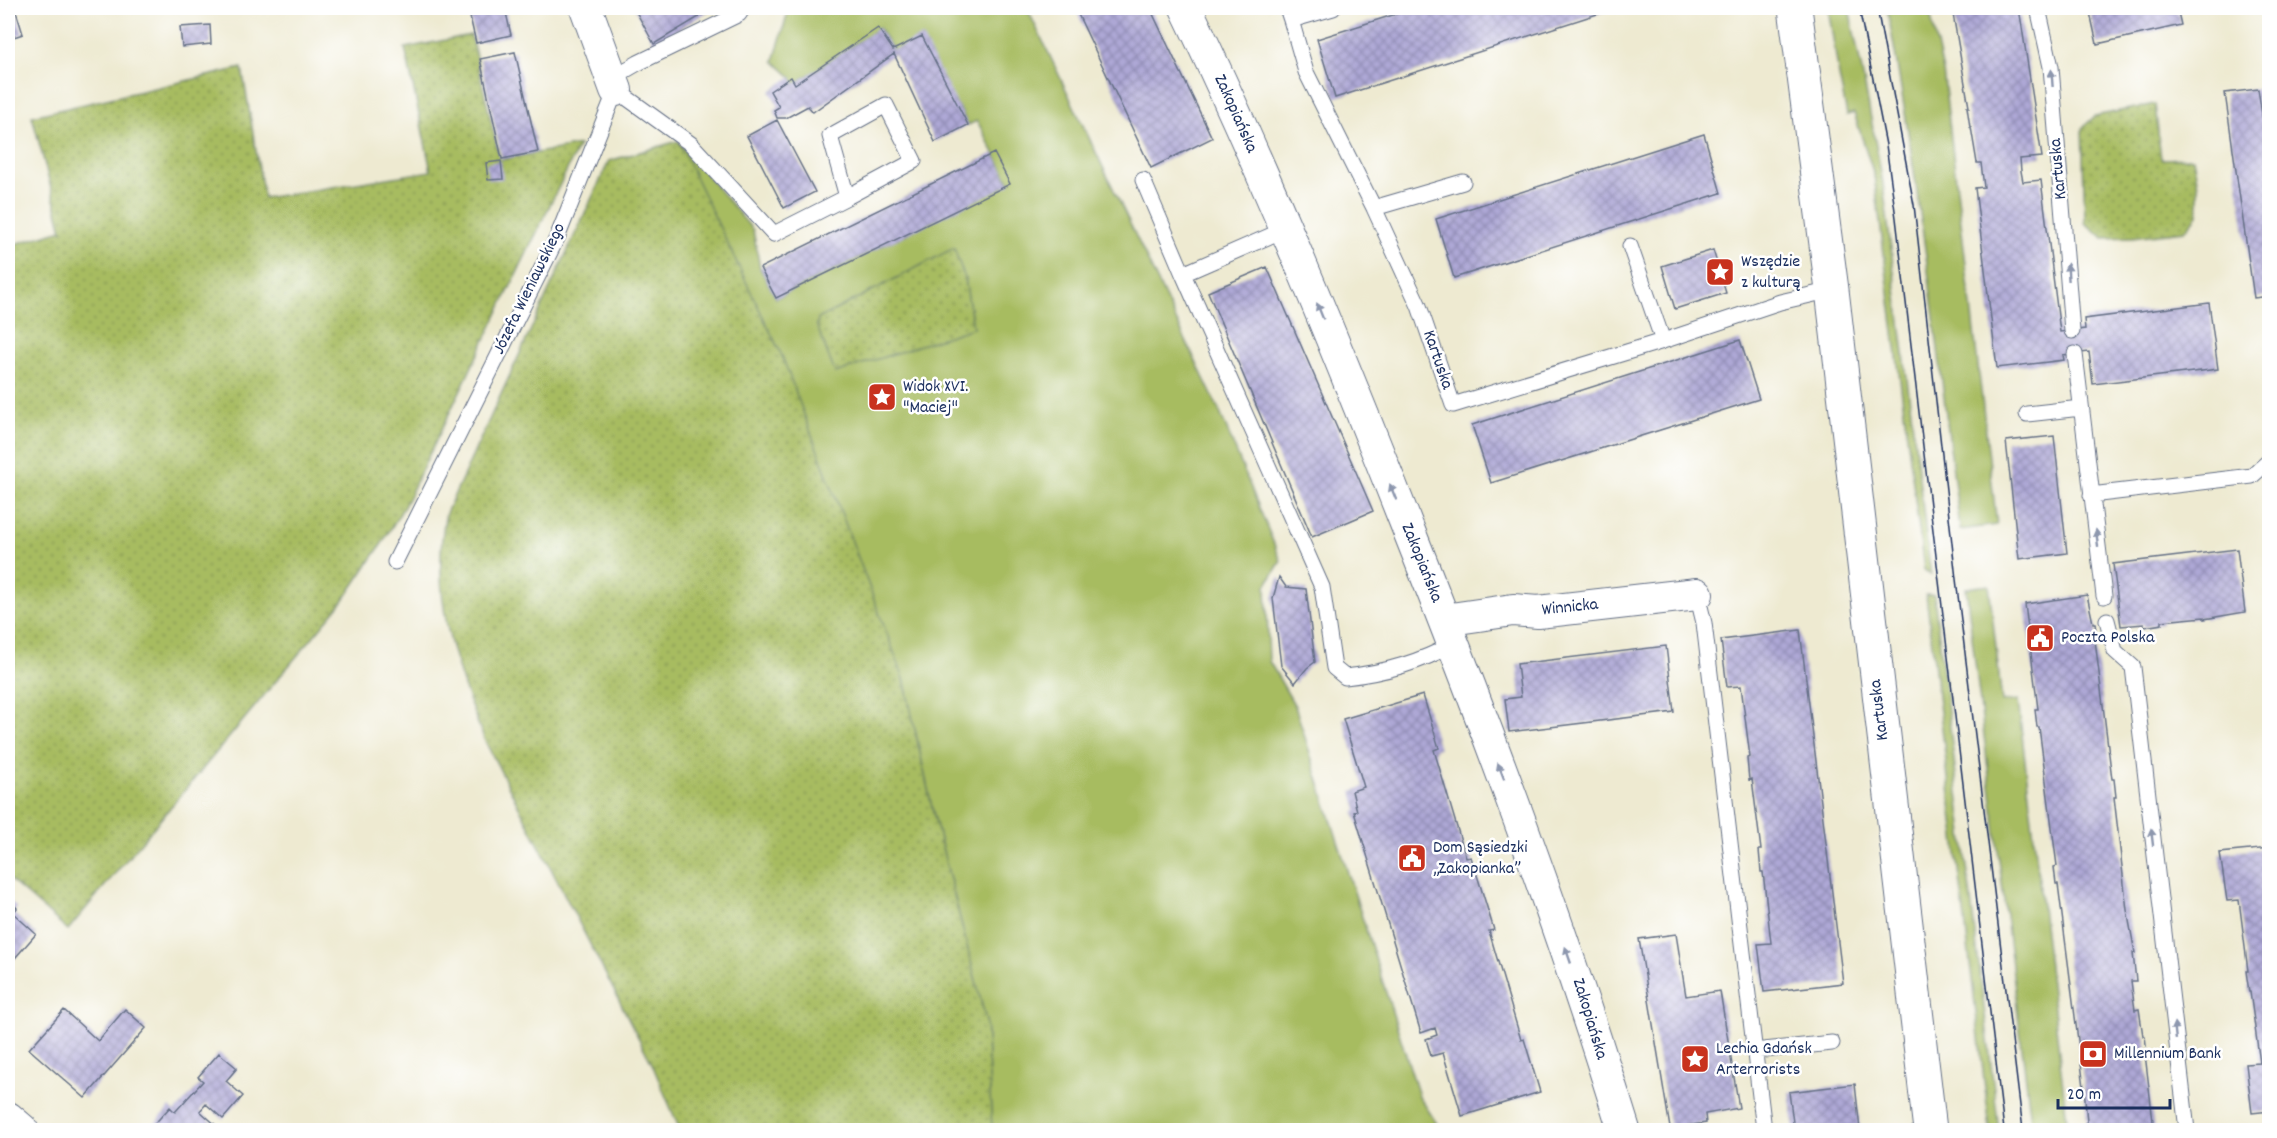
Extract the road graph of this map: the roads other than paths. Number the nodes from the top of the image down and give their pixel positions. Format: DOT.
graph roads {
  1 [pos="586,8"];
  2 [pos="743,8"];
  3 [pos="1186,8"];
  4 [pos="1333,8"];
  5 [pos="1795,8"];
  6 [pos="2038,8"];
  7 [pos="1289,14"];
  8 [pos="614,84"];
  9 [pos="1143,180"];
  10 [pos="1463,182"];
  11 [pos="847,197"];
  12 [pos="1374,208"];
  13 [pos="1286,230"];
  14 [pos="1630,246"];
  15 [pos="1183,274"];
  16 [pos="1832,290"];
  17 [pos="2072,331"];
  18 [pos="1663,341"];
  19 [pos="2075,354"];
  20 [pos="2081,408"];
  21 [pos="2027,414"];
  22 [pos="2270,460"];
  23 [pos="2091,495"];
  24 [pos="394,562"];
  25 [pos="1697,594"];
  26 [pos="2104,596"];
  27 [pos="2108,620"];
  28 [pos="1449,632"];
  29 [pos="1832,1043"];
  30 [pos="1754,1051"];
  31 [pos="8,1118"];
  32 [pos="22,1131"];
  33 [pos="1624,1131"];
  34 [pos="1764,1131"];
  35 [pos="1930,1131"];
  36 [pos="2187,1131"];
  1 -- 8 [label="street"];
  2 -- 8 [label="lane"];
  3 -- 13 [label="street, Zakopiańska"];
  4 -- 7 [label="lane, Kartuska"];
  5 -- 16 [label="main road, Kartuska"];
  17 -- 6 [label="lane, Kartuska, one-way"];
  7 -- 12 [label="lane, Kartuska"];
  8 -- 11 [label="lane"];
  8 -- 24 [label="lane, Józefa Wieniawskiego"];
  9 -- 15 [label="lane"];
  10 -- 12 [label="lane"];
  11 -- 11 [label="lane"];
  12 -- 18 [label="lane, Kartuska"];
  13 -- 15 [label="lane"];
  28 -- 13 [label="street, Zakopiańska, one-way"];
  14 -- 18 [label="lane"];
  15 -- 28 [label="lane"];
  16 -- 18 [label="lane, Kartuska"];
  16 -- 35 [label="main road, Kartuska"];
  19 -- 20 [label="lane"];
  20 -- 21 [label="lane"];
  20 -- 23 [label="lane"];
  22 -- 23 [label="lane"];
  26 -- 23 [label="lane, one-way"];
  25 -- 28 [label="street, Winnicka"];
  25 -- 30 [label="lane"];
  36 -- 27 [label="lane, one-way"];
  33 -- 28 [label="street, Zakopiańska, one-way"];
  29 -- 30 [label="lane"];
  30 -- 34 [label="lane"];
  31 -- 32 [label="street"];
}
